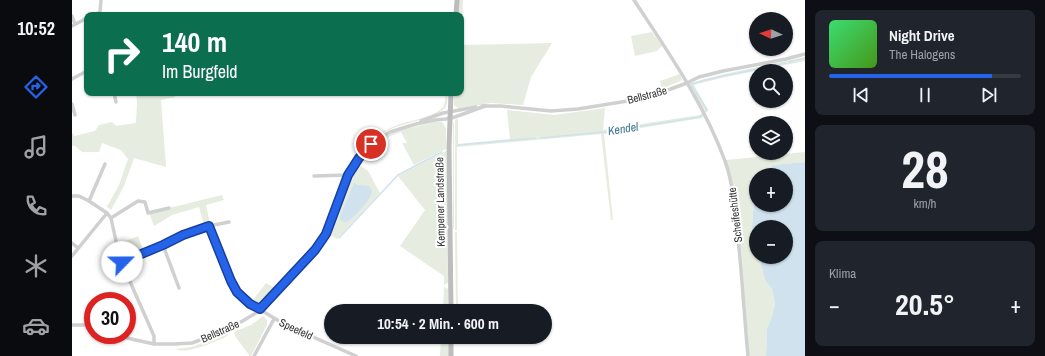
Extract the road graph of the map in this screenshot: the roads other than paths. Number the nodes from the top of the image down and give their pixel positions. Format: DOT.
graph roads {
  1 [pos="101,0"];
  2 [pos="457,0"];
  3 [pos="634,0"];
  4 [pos="102,12"];
  5 [pos="456,12"];
  6 [pos="72,16"];
  7 [pos="84,20"];
  8 [pos="73,25"];
  9 [pos="805,54"];
  10 [pos="84,72"];
  11 [pos="72,78"];
  12 [pos="687,83"];
  13 [pos="115,96"];
  14 [pos="451,96"];
  15 [pos="116,102"];
  16 [pos="72,104"];
  17 [pos="484,106"];
  18 [pos="450,111"];
  19 [pos="74,115"];
  20 [pos="450,118"];
  21 [pos="416,124"];
  22 [pos="105,164"];
  23 [pos="348,175"];
  24 [pos="314,176"];
  25 [pos="72,196"];
  26 [pos="89,201"];
  27 [pos="169,208"];
  28 [pos="107,212"];
  29 [pos="111,218"];
  30 [pos="229,222"];
  31 [pos="209,226"];
  32 [pos="72,243"];
  33 [pos="163,245"];
  34 [pos="78,248"];
  35 [pos="72,256"];
  36 [pos="122,262"];
  37 [pos="178,288"];
  38 [pos="451,304"];
  39 [pos="260,309"];
  40 [pos="274,318"];
  41 [pos="72,325"];
  42 [pos="84,325"];
  43 [pos="136,340"];
  44 [pos="154,344"];
  45 [pos="451,344"];
  46 [pos="254,356"];
  47 [pos="356,356"];
  48 [pos="451,356"];
  49 [pos="748,356"];
  1 -- 4 [label="street"];
  2 -- 5 [label="street"];
  3 -- 12 [label="street, Scheifeshütte"];
  6 -- 8 [label="street"];
  7 -- 8 [label="street"];
  9 -- 12 [label="street, Bellstraße"];
  10 -- 11 [label="street"];
  12 -- 17 [label="street, Bellstraße"];
  12 -- 49 [label="street, Scheifeshütte"];
  13 -- 15 [label="street"];
  14 -- 18 [label="street, Kempener Landstraße"];
  16 -- 19 [label="street"];
  17 -- 18 [label="street, Bellstraße"];
  17 -- 20 [label="street, Bellstraße"];
  18 -- 20 [label="street, Kempener Landstraße"];
  18 -- 21 [label="street, Bellstraße"];
  20 -- 21 [label="street, Bellstraße"];
  20 -- 38 [label="street, Kempener Landstraße"];
  21 -- 23 [label="street, Bellstraße"];
  22 -- 26 [label="street"];
  23 -- 24 [label="street"];
  23 -- 39 [label="street, Bellstraße"];
  25 -- 26 [label="street"];
  26 -- 28 [label="street"];
  27 -- 29 [label="street"];
  28 -- 29 [label="street"];
  28 -- 34 [label="street"];
  29 -- 36 [label="street"];
  30 -- 31 [label="street"];
  31 -- 33 [label="street"];
  31 -- 39 [label="street, Speefeld"];
  32 -- 34 [label="street"];
  33 -- 36 [label="street"];
  33 -- 37 [label="street"];
  34 -- 35 [label="street"];
  36 -- 44 [label="street"];
  39 -- 40 [label="street, Speefeld"];
  39 -- 44 [label="street, Bellstraße"];
  40 -- 46 [label="street"];
  40 -- 47 [label="street, Speefeld"];
  41 -- 42 [label="street"];
  43 -- 44 [label="street, Bellstraße"];
  45 -- 48 [label="street"];
}
